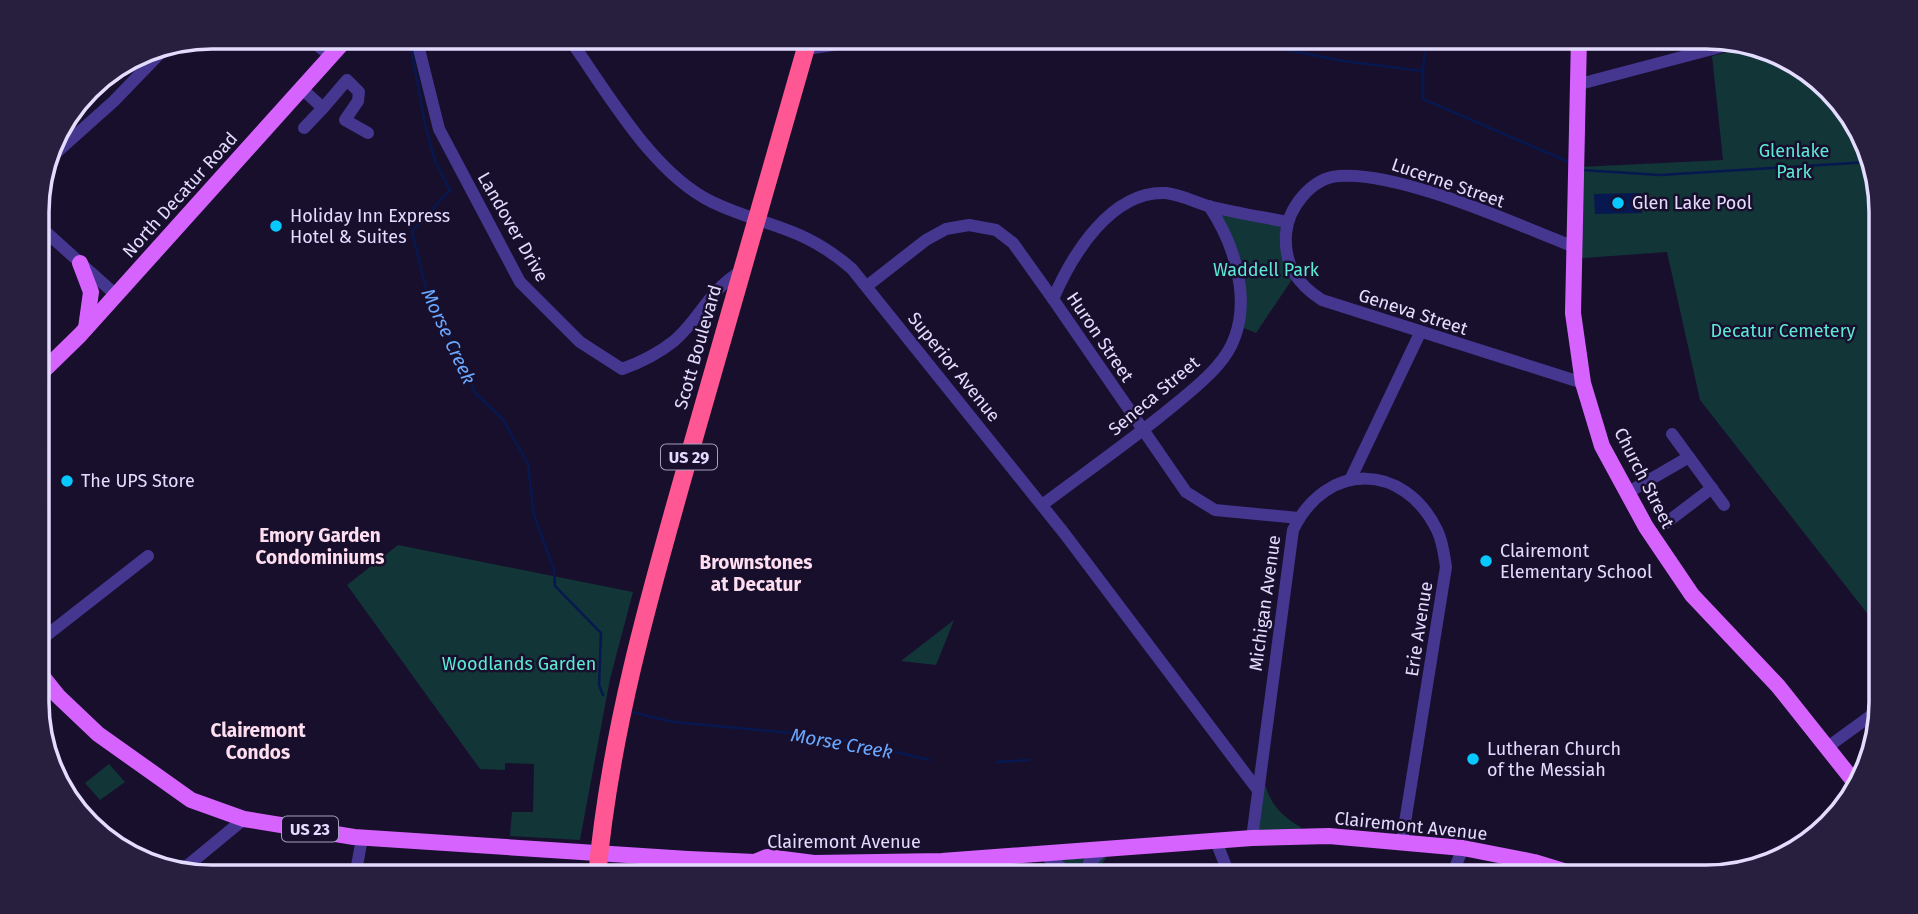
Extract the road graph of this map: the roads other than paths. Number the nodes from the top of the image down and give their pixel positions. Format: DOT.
graph roads {
  1 [pos="322,49"];
  2 [pos="337,49"];
  3 [pos="419,49"];
  4 [pos="577,49"];
  5 [pos="805,49"];
  6 [pos="1578,49"];
  7 [pos="1711,49"];
  8 [pos="331,56"];
  9 [pos="155,60"];
  10 [pos="1576,85"];
  11 [pos="301,88"];
  12 [pos="325,105"];
  13 [pos="345,120"];
  14 [pos="304,128"];
  15 [pos="368,133"];
  16 [pos="62,147"];
  17 [pos="1209,206"];
  18 [pos="756,217"];
  19 [pos="1287,222"];
  20 [pos="49,235"];
  21 [pos="1572,246"];
  22 [pos="80,263"];
  23 [pos="741,271"];
  24 [pos="867,286"];
  25 [pos="116,295"];
  26 [pos="1053,299"];
  27 [pos="85,330"];
  28 [pos="1420,333"];
  29 [pos="49,365"];
  30 [pos="1583,383"];
  31 [pos="1142,431"];
  32 [pos="1672,434"];
  33 [pos="1689,457"];
  34 [pos="1350,480"];
  35 [pos="1712,488"];
  36 [pos="1627,493"];
  37 [pos="1042,505"];
  38 [pos="1724,505"];
  39 [pos="1299,519"];
  40 [pos="1666,523"];
  41 [pos="148,556"];
  42 [pos="49,633"];
  43 [pos="49,684"];
  44 [pos="1868,718"];
  45 [pos="1829,746"];
  46 [pos="1851,776"];
  47 [pos="1257,789"];
  48 [pos="244,819"];
  49 [pos="362,838"];
  50 [pos="1252,838"];
  51 [pos="1216,841"];
  52 [pos="1402,841"];
  53 [pos="1463,848"];
  54 [pos="1104,849"];
  55 [pos="598,854"];
  56 [pos="1044,854"];
  57 [pos="645,856"];
  58 [pos="190,864"];
  59 [pos="357,865"];
  60 [pos="598,865"];
  61 [pos="644,865"];
  62 [pos="835,865"];
  63 [pos="937,865"];
  64 [pos="1058,865"];
  65 [pos="1088,865"];
  66 [pos="1225,865"];
  67 [pos="1456,865"];
  68 [pos="1543,865"];
  1 -- 8 [label="street"];
  2 -- 8 [label="main road, North Decatur Road"];
  3 -- 23 [label="street, Landover Drive"];
  4 -- 18 [label="street, Superior Avenue"];
  5 -- 18 [label="highway, Scott Boulevard / US 29"];
  6 -- 10 [label="main road, Church Street"];
  7 -- 10 [label="street"];
  8 -- 11 [label="main road, North Decatur Road"];
  9 -- 16 [label="street"];
  10 -- 21 [label="main road, Church Street"];
  11 -- 12 [label="street"];
  11 -- 25 [label="main road, North Decatur Road"];
  12 -- 13 [label="street"];
  12 -- 13 [label="street"];
  12 -- 14 [label="street"];
  13 -- 15 [label="street"];
  17 -- 19 [label="street"];
  17 -- 26 [label="street"];
  17 -- 31 [label="street, Seneca Street"];
  18 -- 23 [label="highway, Scott Boulevard / US 29"];
  18 -- 24 [label="street, Superior Avenue"];
  19 -- 21 [label="street, Lucerne Street"];
  19 -- 28 [label="street, Geneva Street"];
  20 -- 22 [label="street"];
  21 -- 30 [label="main road, Church Street"];
  22 -- 25 [label="street"];
  22 -- 27 [label="main road"];
  23 -- 55 [label="highway, Scott Boulevard / US 29"];
  24 -- 26 [label="street, Huron Street"];
  24 -- 37 [label="street, Superior Avenue"];
  25 -- 27 [label="main road, North Decatur Road"];
  26 -- 31 [label="street, Huron Street"];
  27 -- 29 [label="main road, North Decatur Road"];
  28 -- 30 [label="street, Geneva Street"];
  28 -- 34 [label="street"];
  30 -- 36 [label="main road, Church Street"];
  31 -- 37 [label="street, Seneca Street"];
  31 -- 39 [label="street, Huron Street"];
  32 -- 33 [label="street"];
  33 -- 35 [label="street"];
  33 -- 36 [label="street"];
  34 -- 39 [label="street, Michigan Avenue"];
  34 -- 52 [label="street, Erie Avenue"];
  35 -- 38 [label="street"];
  35 -- 40 [label="street"];
  36 -- 45 [label="main road, Church Street"];
  37 -- 47 [label="street, Superior Avenue"];
  39 -- 47 [label="street, Michigan Avenue"];
  41 -- 42 [label="street"];
  43 -- 48 [label="main road, Clairemont Avenue / US 23"];
  44 -- 45 [label="street"];
  45 -- 46 [label="main road, Church Street"];
  47 -- 50 [label="street, Michigan Avenue"];
  48 -- 49 [label="main road, Clairemont Avenue / US 23"];
  48 -- 58 [label="street"];
  49 -- 55 [label="main road, Clairemont Avenue / US 23"];
  49 -- 59 [label="street"];
  50 -- 51 [label="main road, Clairemont Avenue"];
  50 -- 52 [label="main road, Clairemont Avenue"];
  51 -- 54 [label="main road, Clairemont Avenue"];
  51 -- 66 [label="street"];
  52 -- 53 [label="main road, Clairemont Avenue"];
  53 -- 67 [label="street"];
  53 -- 68 [label="main road, Clairemont Avenue"];
  54 -- 56 [label="main road, Clairemont Avenue"];
  54 -- 65 [label="street"];
  55 -- 57 [label="main road, Clairemont Avenue"];
  55 -- 60 [label="highway, Scott Boulevard"];
  56 -- 63 [label="main road, Clairemont Avenue"];
  56 -- 64 [label="street"];
  57 -- 61 [label="street"];
  57 -- 62 [label="main road, Clairemont Avenue"];
}
